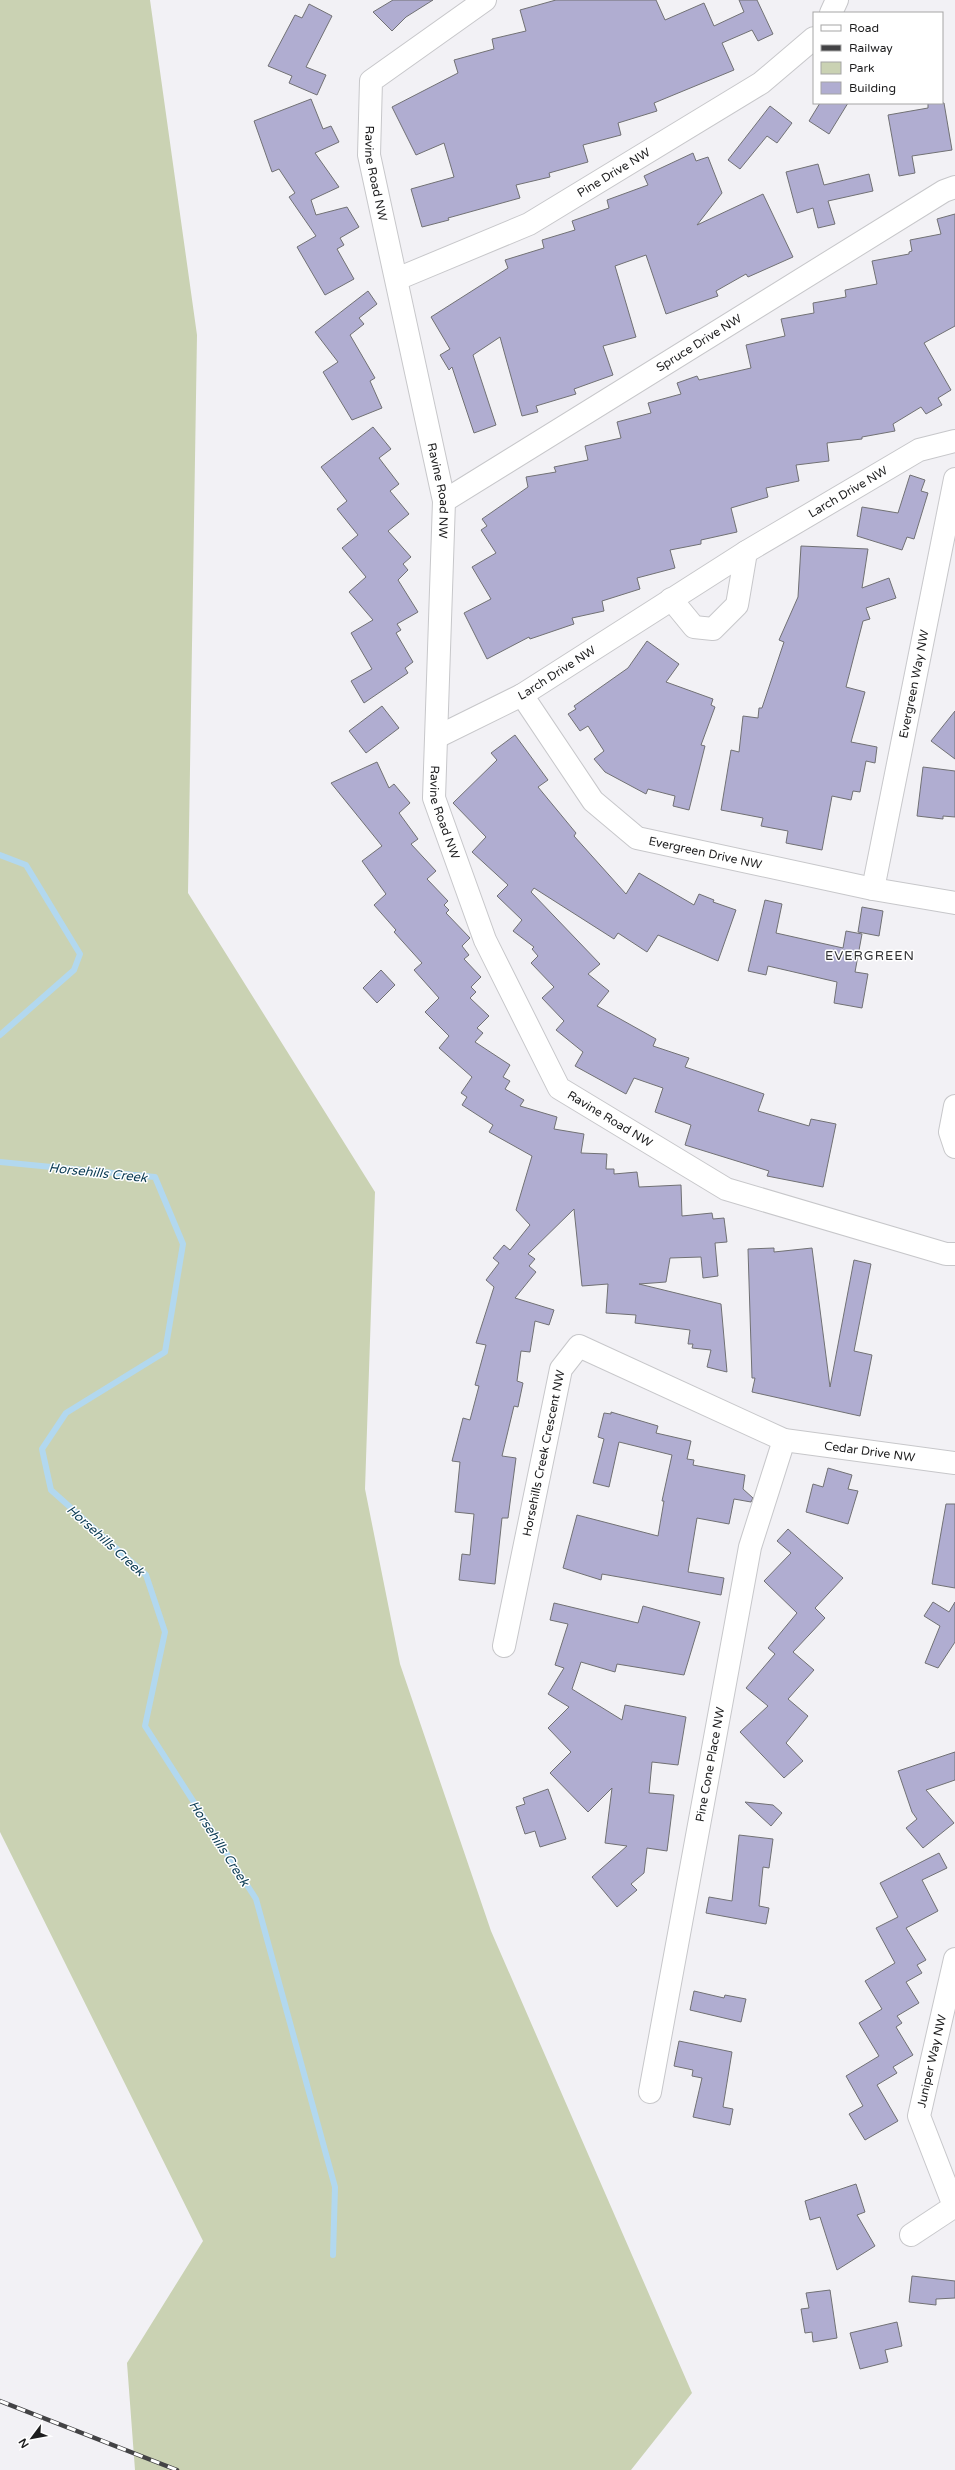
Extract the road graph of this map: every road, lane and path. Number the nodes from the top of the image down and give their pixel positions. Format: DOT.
graph roads {
  1 [pos="486,0"];
  2 [pos="837,0"];
  3 [pos="831,12"];
  4 [pos="813,39"];
  5 [pos="955,187"];
  6 [pos="398,279"];
  7 [pos="955,441"];
  8 [pos="955,479"];
  9 [pos="444,501"];
  10 [pos="746,552"];
  11 [pos="670,599"];
  12 [pos="522,695"];
  13 [pos="437,737"];
  14 [pos="872,889"];
  15 [pos="955,903"];
  16 [pos="955,1106"];
  17 [pos="955,1147"];
  18 [pos="955,1254"];
  19 [pos="784,1440"];
  20 [pos="955,1463"];
  21 [pos="504,1646"];
  22 [pos="955,1959"];
  23 [pos="650,2092"];
  24 [pos="955,2206"];
  25 [pos="911,2235"];
  1 -- 6 [label="street, Ravine Road NW"];
  2 -- 3 [label="street"];
  4 -- 6 [label="street, Pine Drive NW"];
  5 -- 9 [label="street, Spruce Drive NW"];
  6 -- 9 [label="street, Ravine Road NW"];
  7 -- 10 [label="street, Larch Drive NW"];
  8 -- 14 [label="street, Evergreen Way NW"];
  9 -- 13 [label="street, Ravine Road NW"];
  10 -- 11 [label="street, Larch Drive NW"];
  10 -- 11 [label="street"];
  11 -- 12 [label="street, Larch Drive NW"];
  12 -- 13 [label="street, Larch Drive NW"];
  12 -- 14 [label="street, Evergreen Drive NW"];
  13 -- 18 [label="street, Ravine Road NW"];
  14 -- 15 [label="street, Evergreen Drive NW"];
  16 -- 17 [label="street"];
  19 -- 20 [label="street, Cedar Drive NW"];
  19 -- 21 [label="street, Horsehills Creek Crescent NW"];
  19 -- 23 [label="street, Pine Cone Place NW"];
  22 -- 24 [label="street, Juniper Way NW"];
  24 -- 25 [label="street"];
}
